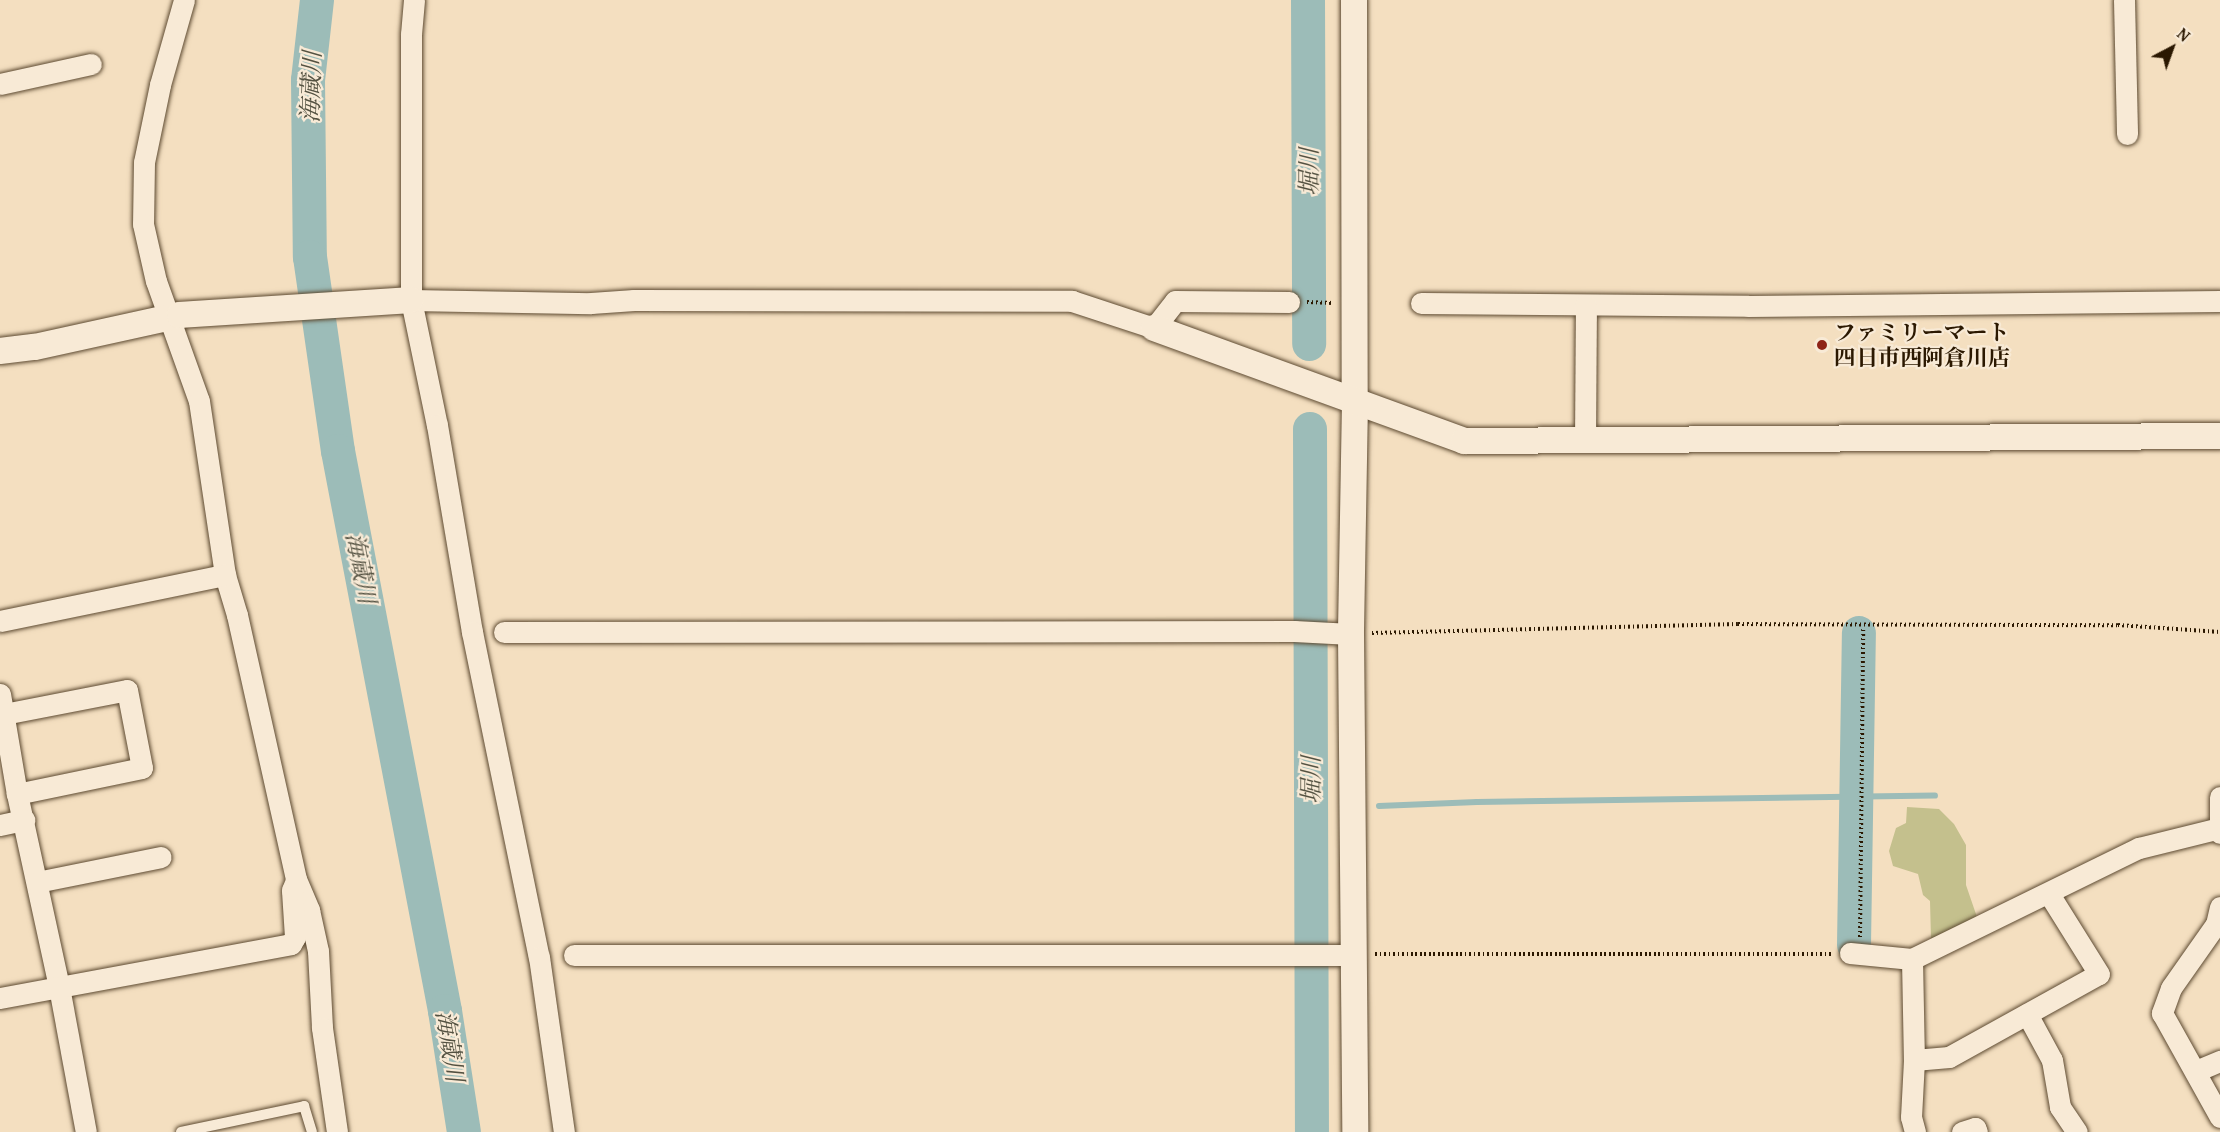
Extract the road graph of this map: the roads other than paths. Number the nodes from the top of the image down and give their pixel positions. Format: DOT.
graph roads {
  1 [pos="184,0"];
  2 [pos="414,0"];
  3 [pos="1353,0"];
  4 [pos="2124,0"];
  5 [pos="91,64"];
  6 [pos="0,84"];
  7 [pos="2127,134"];
  8 [pos="411,300"];
  9 [pos="2220,301"];
  10 [pos="1289,302"];
  11 [pos="1421,303"];
  12 [pos="1586,305"];
  13 [pos="174,316"];
  14 [pos="1154,328"];
  15 [pos="0,351"];
  16 [pos="1355,402"];
  17 [pos="2220,436"];
  18 [pos="1585,442"];
  19 [pos="225,575"];
  20 [pos="0,621"];
  21 [pos="504,632"];
  22 [pos="1345,633"];
  23 [pos="2,704"];
  24 [pos="17,794"];
  25 [pos="2220,797"];
  26 [pos="24,820"];
  27 [pos="0,825"];
  28 [pos="2220,828"];
  29 [pos="2220,832"];
  30 [pos="161,858"];
  31 [pos="296,879"];
  32 [pos="37,882"];
  33 [pos="2049,894"];
  34 [pos="2220,907"];
  35 [pos="1855,950"];
  36 [pos="1345,954"];
  37 [pos="574,956"];
  38 [pos="1912,959"];
  39 [pos="59,987"];
  40 [pos="0,999"];
  41 [pos="2027,1014"];
  42 [pos="1914,1060"];
  43 [pos="2220,1061"];
  44 [pos="2196,1071"];
  45 [pos="2220,1118"];
  46 [pos="86,1132"];
  47 [pos="181,1132"];
  48 [pos="312,1132"];
  49 [pos="337,1132"];
  50 [pos="564,1132"];
  51 [pos="1355,1132"];
  52 [pos="1914,1132"];
  53 [pos="1962,1132"];
  54 [pos="1977,1132"];
  55 [pos="2077,1132"];
  1 -- 13 [label="street"];
  2 -- 8 [label="street"];
  3 -- 16 [label="street"];
  4 -- 7 [label="street"];
  5 -- 6 [label="street"];
  8 -- 13 [label="street"];
  8 -- 14 [label="street"];
  8 -- 50 [label="street"];
  9 -- 12 [label="street"];
  10 -- 14 [label="street"];
  11 -- 12 [label="street"];
  12 -- 18 [label="street"];
  13 -- 15 [label="street"];
  13 -- 19 [label="street"];
  14 -- 16 [label="street"];
  16 -- 18 [label="street"];
  16 -- 22 [label="street"];
  17 -- 18 [label="street"];
  19 -- 20 [label="street"];
  19 -- 31 [label="street"];
  21 -- 22 [label="street"];
  22 -- 36 [label="street"];
  23 -- 24 [label="street"];
  23 -- 24 [label="street"];
  24 -- 26 [label="street"];
  25 -- 28 [label="street"];
  26 -- 27 [label="street"];
  26 -- 32 [label="street"];
  28 -- 29 [label="street"];
  28 -- 33 [label="street"];
  30 -- 32 [label="street"];
  31 -- 39 [label="street"];
  31 -- 49 [label="street"];
  32 -- 39 [label="street"];
  33 -- 38 [label="street"];
  33 -- 41 [label="street"];
  34 -- 44 [label="street"];
  35 -- 38 [label="street"];
  36 -- 37 [label="street"];
  36 -- 51 [label="street"];
  38 -- 42 [label="street"];
  39 -- 40 [label="street"];
  39 -- 46 [label="street"];
  41 -- 42 [label="street"];
  41 -- 55 [label="street"];
  42 -- 52 [label="street"];
  43 -- 44 [label="street"];
  44 -- 45 [label="street"];
  47 -- 48 [label="lane"];
  53 -- 54 [label="street"];
}
